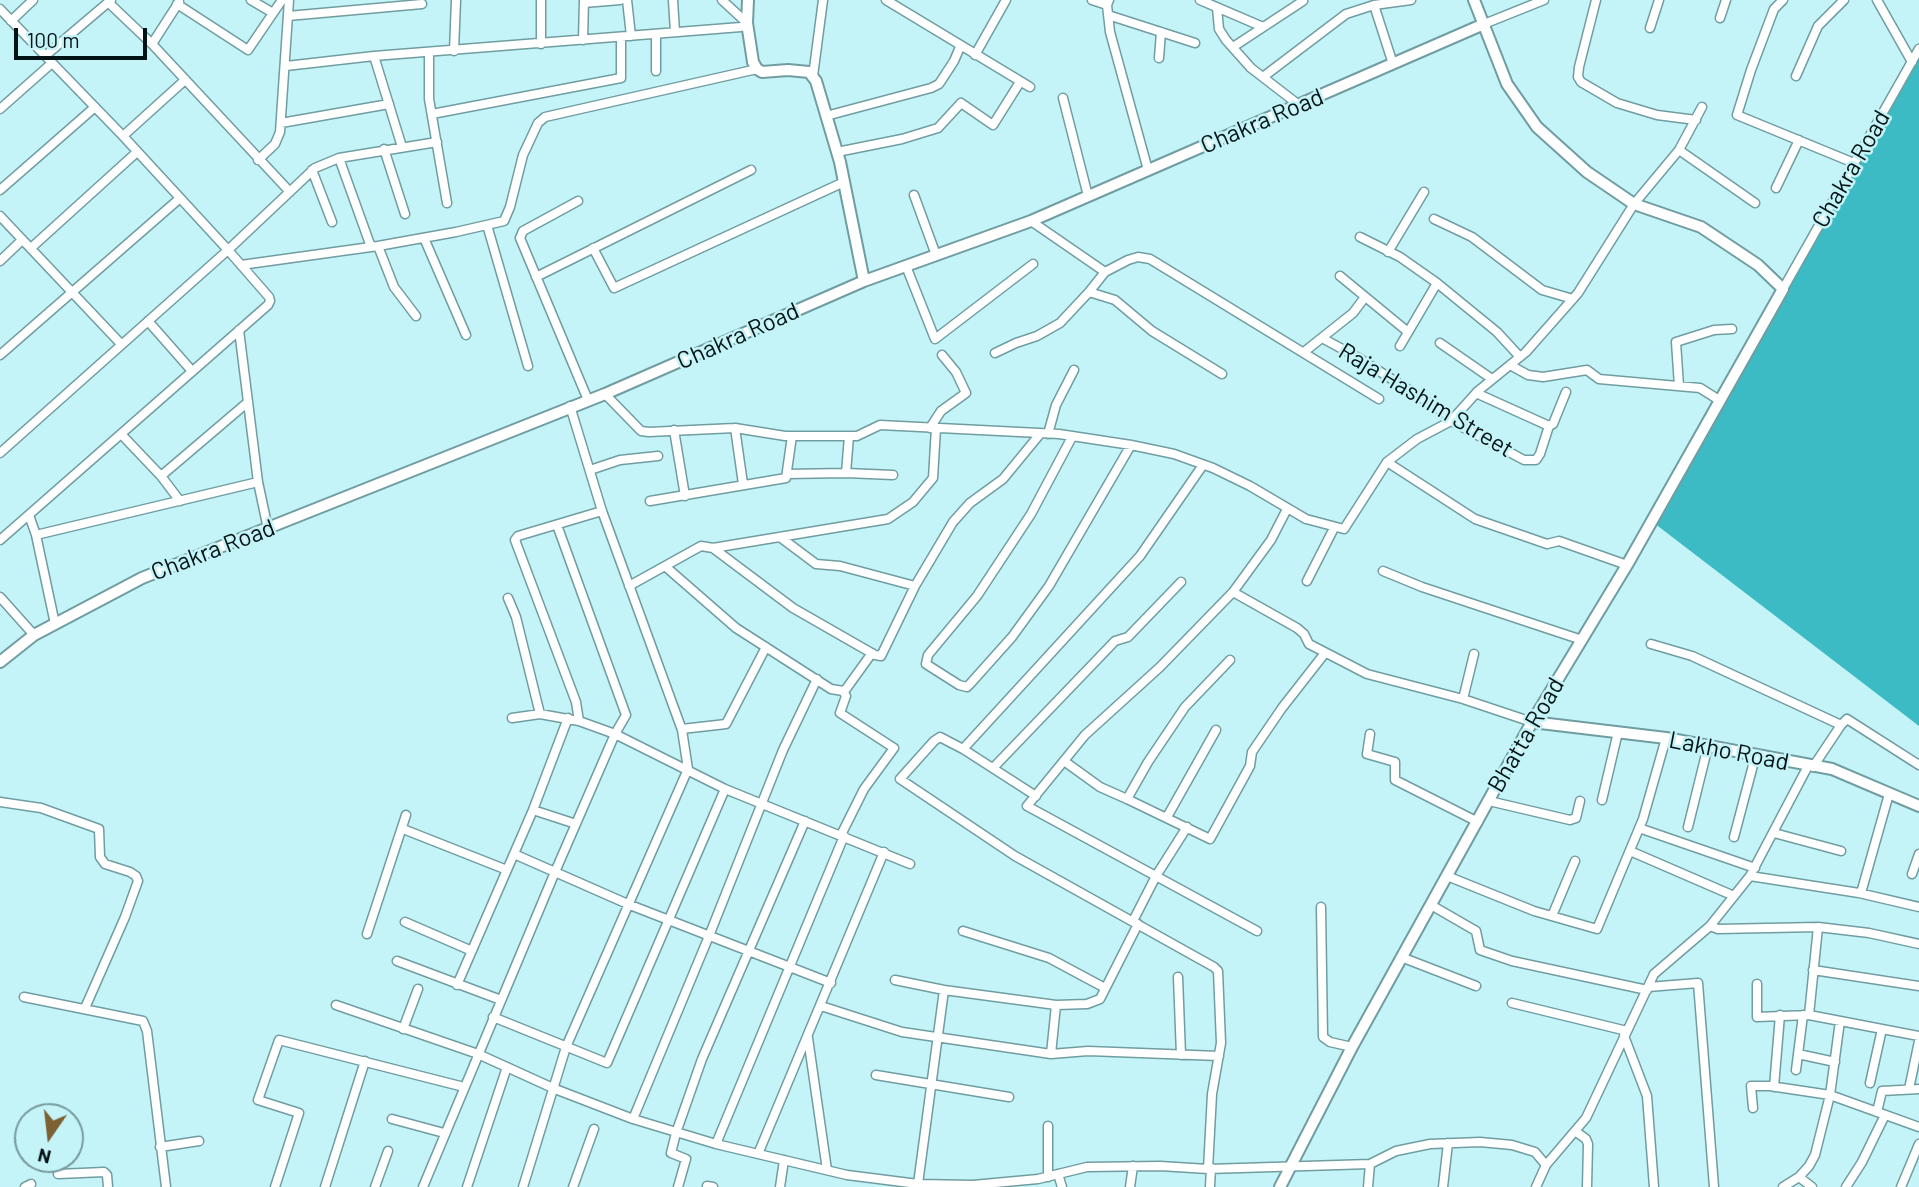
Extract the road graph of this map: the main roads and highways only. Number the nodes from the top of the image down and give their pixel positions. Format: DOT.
graph roads {
  1 [pos="748,0"];
  2 [pos="1474,0"];
  3 [pos="1484,24"];
  4 [pos="864,281"];
  5 [pos="0,663"];
  6 [pos="1532,722"];
  7 [pos="1919,806"];
  8 [pos="1280,1187"];
  1 -- 4 [label="main road"];
  2 -- 3 [label="main road"];
  3 -- 4 [label="main road, Chakra Road"];
  3 -- 6 [label="main road, Bhatta Road"];
  4 -- 5 [label="main road, Chakra Road"];
  6 -- 7 [label="main road, Lakho Road"];
  6 -- 8 [label="main road, Bhatta Road"];
}
